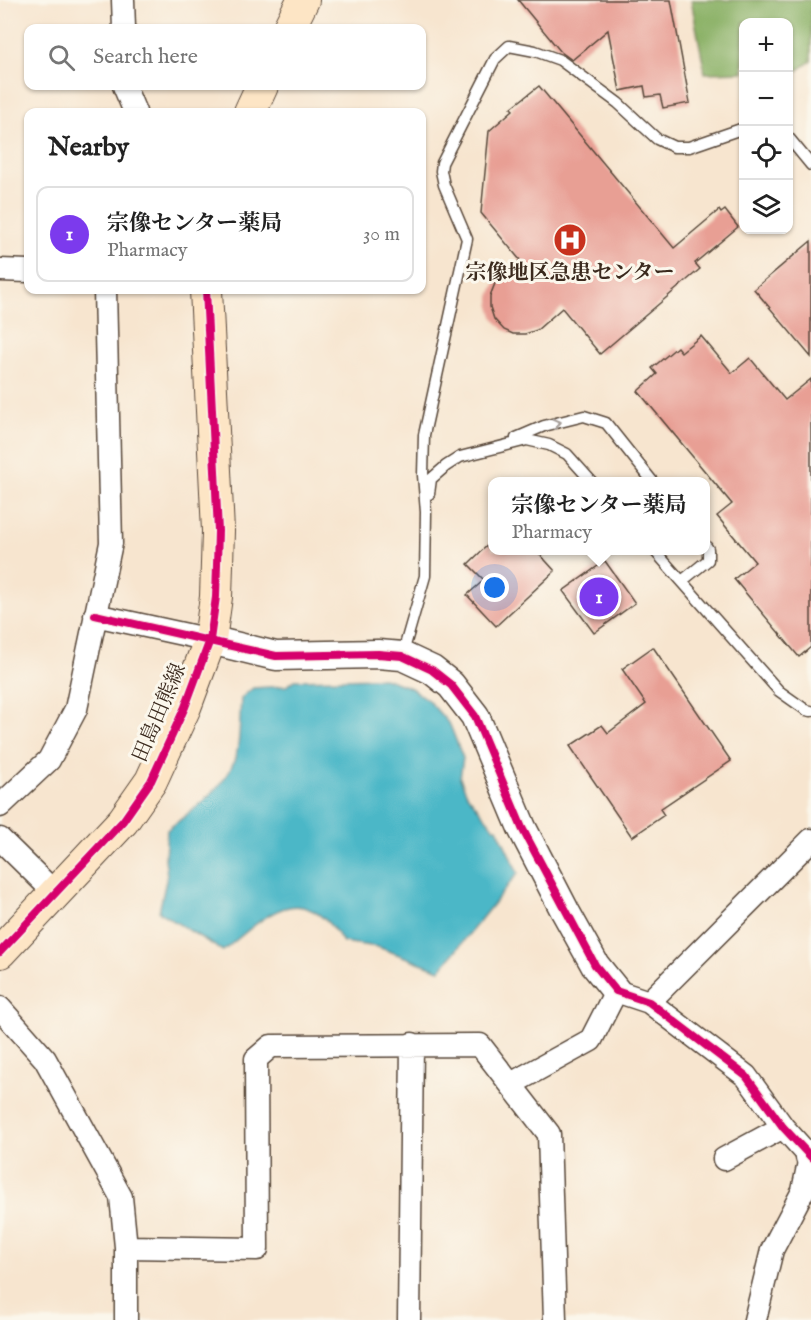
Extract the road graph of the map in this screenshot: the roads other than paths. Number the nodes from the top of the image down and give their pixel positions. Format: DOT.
graph roads {
  1 [pos="123,0"];
  2 [pos="303,0"];
  3 [pos="124,24"];
  4 [pos="291,24"];
  5 [pos="126,90"];
  6 [pos="260,90"];
  7 [pos="133,108"];
  8 [pos="252,108"];
  9 [pos="739,130"];
  10 [pos="793,142"];
  11 [pos="811,165"];
  12 [pos="0,270"];
  13 [pos="24,271"];
  14 [pos="105,294"];
  15 [pos="206,294"];
  16 [pos="483,452"];
  17 [pos="588,477"];
  18 [pos="649,477"];
  19 [pos="426,512"];
  20 [pos="659,555"];
  21 [pos="708,555"];
  22 [pos="682,581"];
  23 [pos="95,615"];
  24 [pos="210,640"];
  25 [pos="402,656"];
  26 [pos="811,711"];
  27 [pos="0,806"];
  28 [pos="0,839"];
  29 [pos="811,840"];
  30 [pos="55,893"];
  31 [pos="0,952"];
  32 [pos="616,991"];
  33 [pos="650,1002"];
  34 [pos="0,1008"];
  35 [pos="412,1044"];
  36 [pos="511,1084"];
  37 [pos="783,1127"];
  38 [pos="808,1148"];
  39 [pos="724,1159"];
  40 [pos="126,1247"];
  41 [pos="126,1320"];
  42 [pos="409,1320"];
  43 [pos="555,1320"];
  44 [pos="755,1320"];
  1 -- 3 [label="street"];
  2 -- 4 [label="main road"];
  5 -- 7 [label="street"];
  6 -- 8 [label="main road"];
  9 -- 19 [label="lane"];
  10 -- 11 [label="lane"];
  12 -- 13 [label="street"];
  14 -- 23 [label="street"];
  15 -- 24 [label="main road, 田島田熊線"];
  16 -- 17 [label="lane"];
  16 -- 18 [label="lane, one-way"];
  16 -- 19 [label="lane"];
  19 -- 25 [label="lane"];
  20 -- 22 [label="lane"];
  21 -- 22 [label="lane"];
  22 -- 26 [label="lane"];
  23 -- 24 [label="street"];
  23 -- 27 [label="street"];
  24 -- 25 [label="street"];
  24 -- 30 [label="main road, 田島田熊線"];
  25 -- 32 [label="street"];
  28 -- 30 [label="street"];
  29 -- 33 [label="street"];
  30 -- 31 [label="main road, 田島田熊線"];
  32 -- 33 [label="street"];
  32 -- 36 [label="street"];
  33 -- 37 [label="street"];
  34 -- 40 [label="street"];
  35 -- 36 [label="street"];
  35 -- 40 [label="street"];
  35 -- 42 [label="street"];
  36 -- 43 [label="street"];
  37 -- 38 [label="street"];
  37 -- 39 [label="street"];
  38 -- 44 [label="street"];
  40 -- 41 [label="street"];
}
